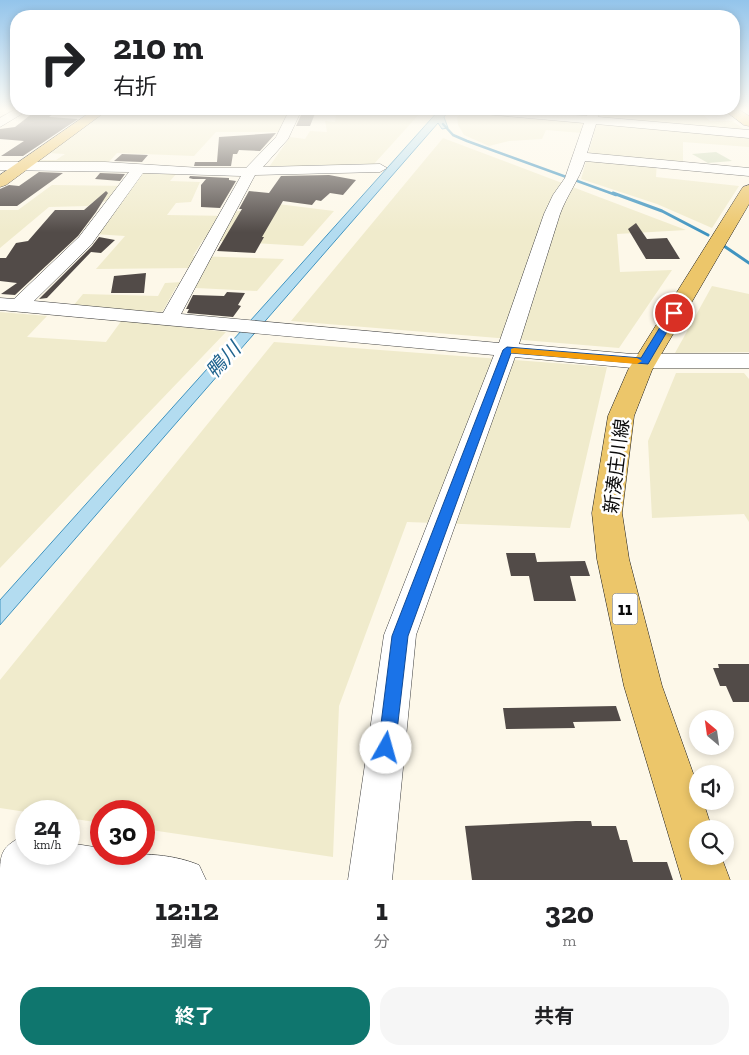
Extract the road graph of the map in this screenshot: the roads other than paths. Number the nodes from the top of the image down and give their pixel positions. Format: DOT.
graph roads {
  1 [pos="45,150"];
  2 [pos="271,150"];
  3 [pos="581,150"];
  4 [pos="579,156"];
  5 [pos="0,166"];
  6 [pos="23,166"];
  7 [pos="139,168"];
  8 [pos="380,168"];
  9 [pos="250,172"];
  10 [pos="749,172"];
  11 [pos="0,182"];
  12 [pos="749,190"];
  13 [pos="9,305"];
  14 [pos="169,319"];
  15 [pos="507,350"];
  16 [pos="749,361"];
  17 [pos="644,362"];
  18 [pos="689,827"];
  19 [pos="701,865"];
  20 [pos="10,880"];
  21 [pos="184,880"];
  22 [pos="370,880"];
  23 [pos="706,880"];
  1 -- 6 [label="main road"];
  2 -- 9 [label="street"];
  3 -- 4 [label="street"];
  4 -- 10 [label="street"];
  4 -- 15 [label="street"];
  5 -- 6 [label="street"];
  6 -- 7 [label="street"];
  6 -- 11 [label="main road"];
  7 -- 9 [label="street"];
  7 -- 13 [label="street"];
  8 -- 9 [label="street"];
  9 -- 14 [label="street"];
  12 -- 17 [label="main road, 新湊庄川線 / 11"];
  13 -- 14 [label="street"];
  14 -- 15 [label="street"];
  15 -- 17 [label="street"];
  15 -- 22 [label="street"];
  16 -- 17 [label="street"];
  17 -- 18 [label="main road, 新湊庄川線 / 11"];
  19 -- 23 [label="main road, 新湊庄川線 / 11"];
  20 -- 21 [label="street"];
}
